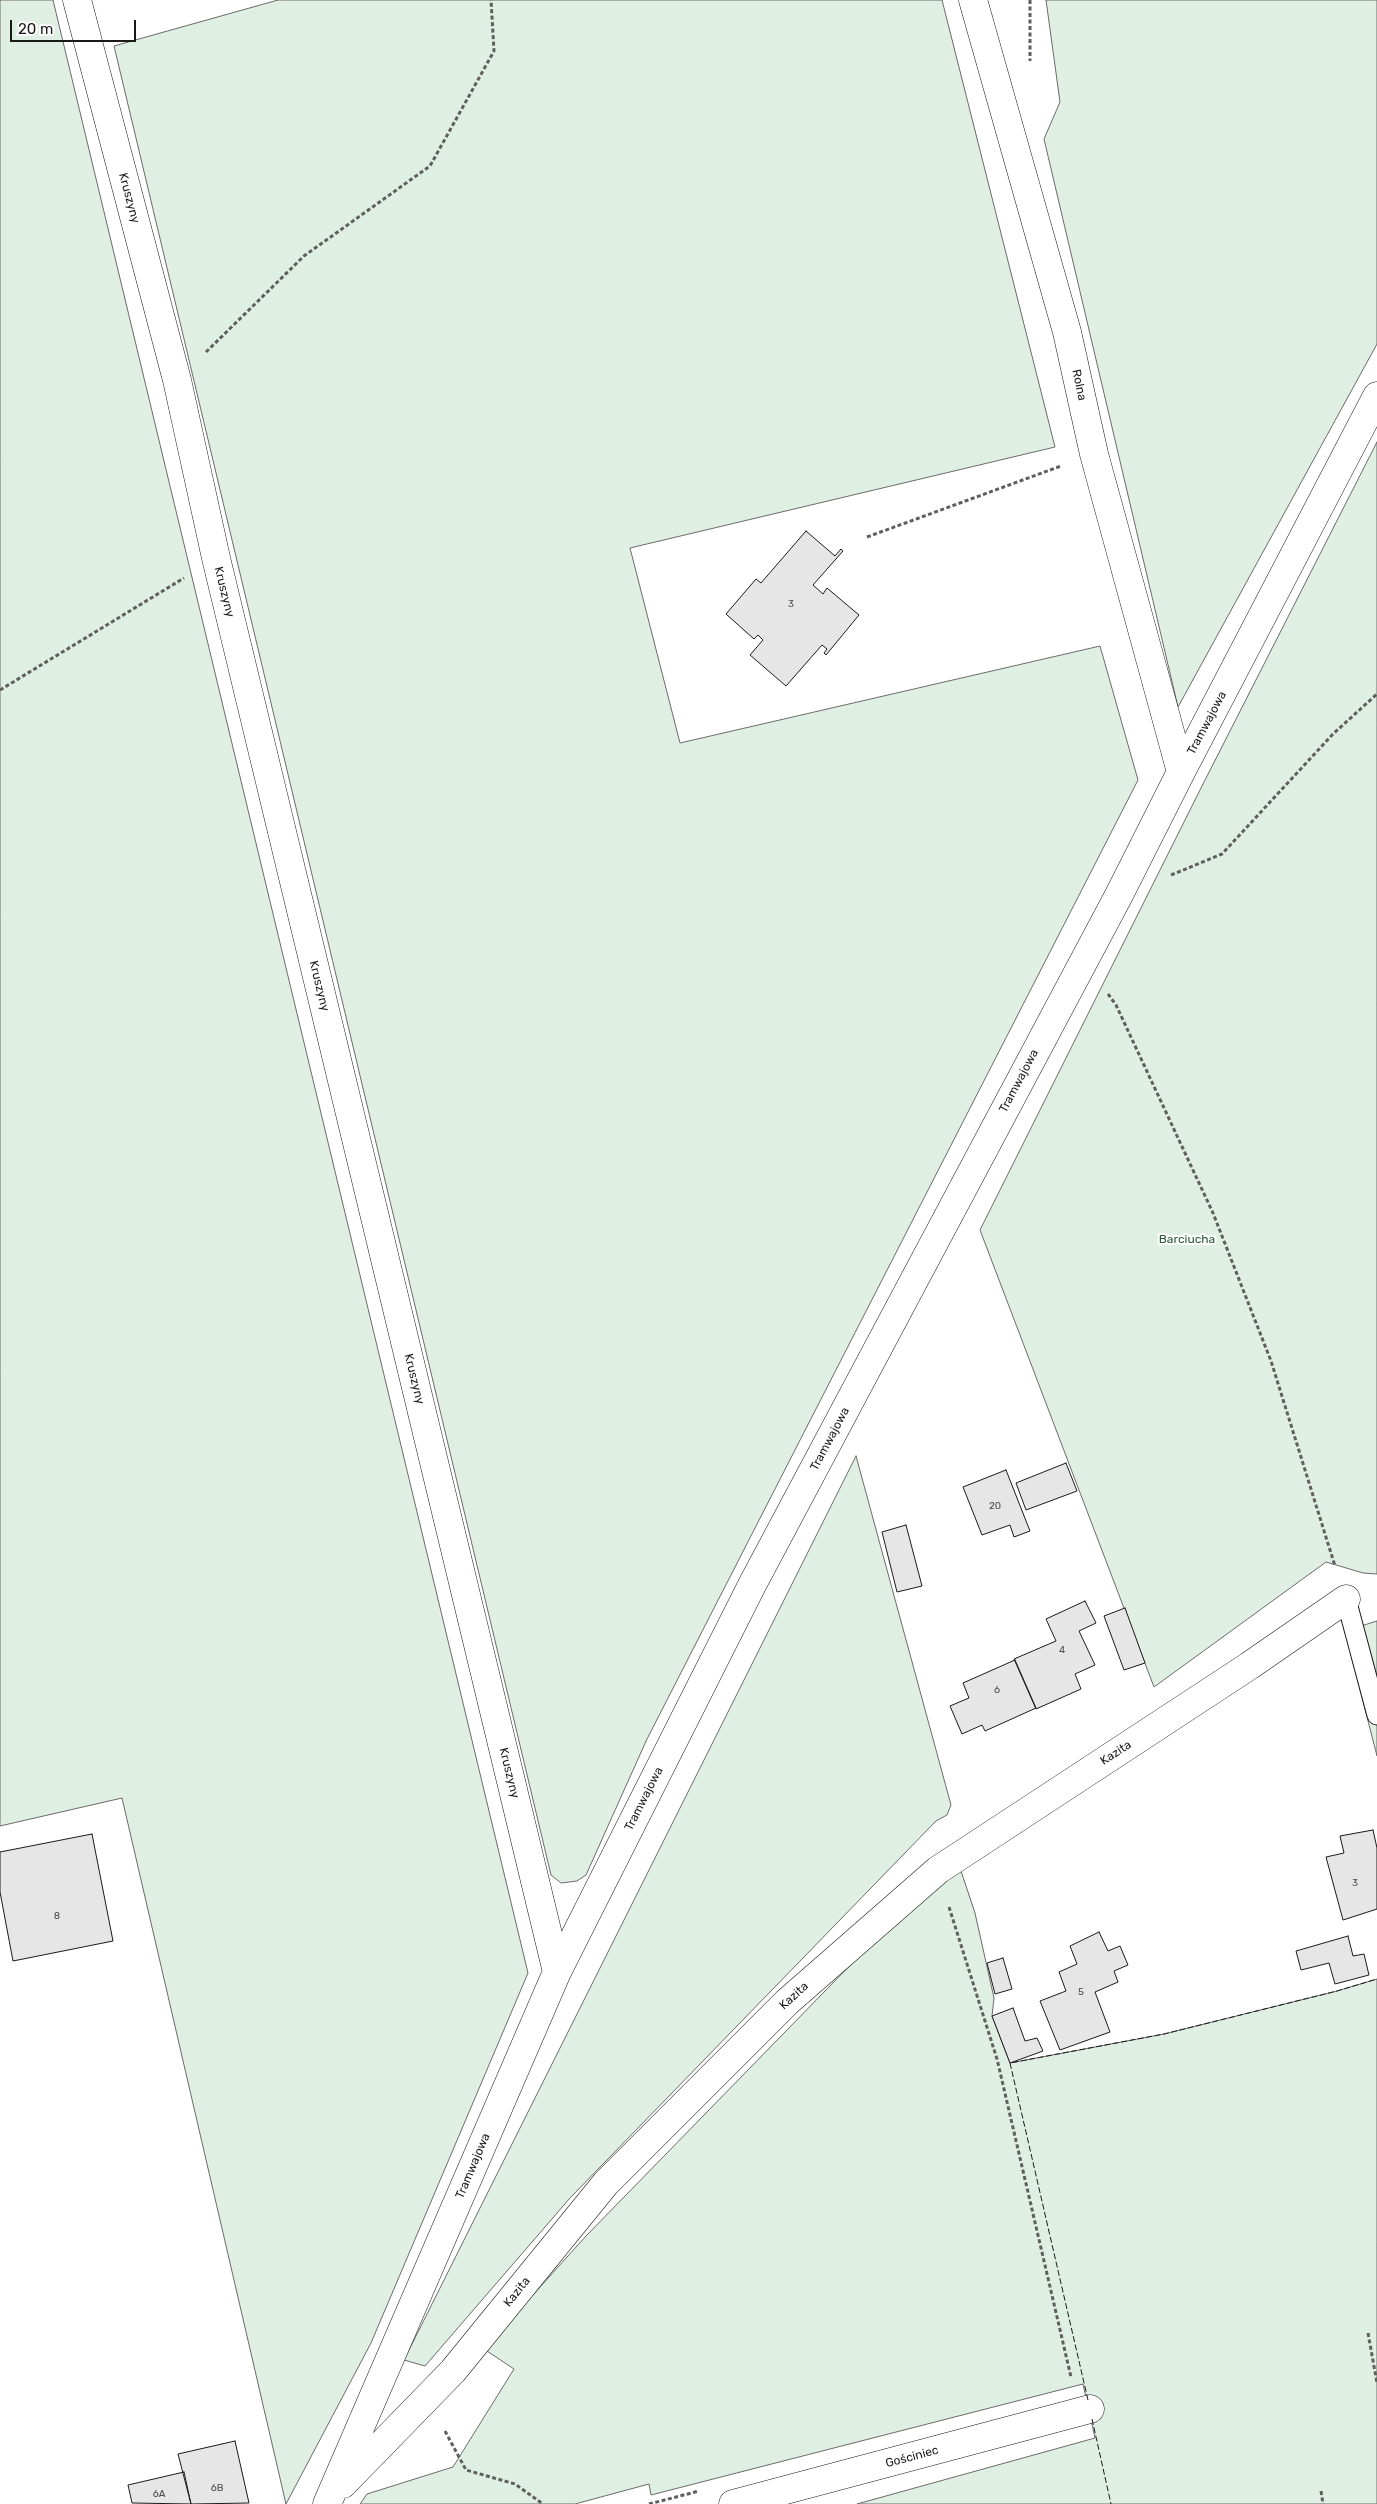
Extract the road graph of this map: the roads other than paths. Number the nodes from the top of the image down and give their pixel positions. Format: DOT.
graph roads {
  1 [pos="77,0"];
  2 [pos="973,0"];
  3 [pos="1377,396"];
  4 [pos="1181,772"];
  5 [pos="1346,1600"];
  6 [pos="1377,1715"];
  7 [pos="557,1972"];
  8 [pos="1090,2409"];
  9 [pos="329,2500"];
  10 [pos="733,2504"];
  1 -- 7 [label="street, Kruszyny"];
  2 -- 4 [label="street, Rolna"];
  3 -- 4 [label="street, Tramwajowa"];
  4 -- 7 [label="street, Tramwajowa"];
  5 -- 6 [label="lane"];
  5 -- 9 [label="street, Kazita"];
  7 -- 9 [label="street, Tramwajowa"];
  8 -- 10 [label="street, Gościniec"];
}
